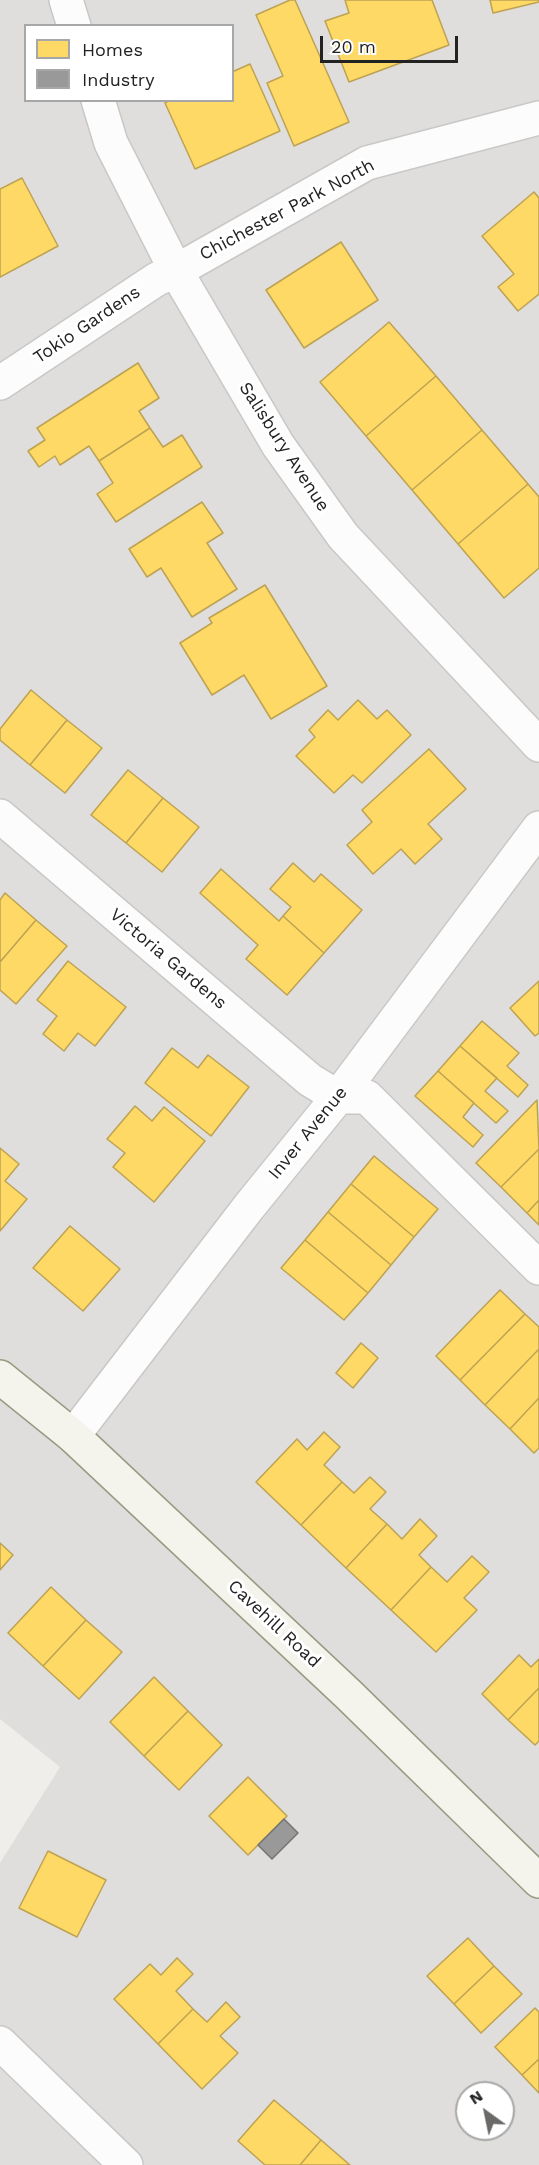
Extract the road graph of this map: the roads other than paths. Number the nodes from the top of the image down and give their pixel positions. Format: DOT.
graph roads {
  1 [pos="66,0"];
  2 [pos="73,24"];
  3 [pos="99,102"];
  4 [pos="539,118"];
  5 [pos="176,271"];
  6 [pos="0,383"];
  7 [pos="539,745"];
  8 [pos="0,816"];
  9 [pos="539,828"];
  10 [pos="338,1097"];
  11 [pos="539,1268"];
  12 [pos="0,1377"];
  13 [pos="73,1436"];
  14 [pos="539,1881"];
  15 [pos="0,2043"];
  16 [pos="126,2165"];
  1 -- 2 [label="street"];
  3 -- 5 [label="street, Salisbury Avenue"];
  4 -- 5 [label="street, Chichester Park North"];
  5 -- 6 [label="street, Tokio Gardens"];
  5 -- 7 [label="street, Salisbury Avenue"];
  8 -- 10 [label="street, Victoria Gardens"];
  9 -- 10 [label="street, Inver Avenue"];
  10 -- 11 [label="street"];
  10 -- 13 [label="street, Inver Avenue"];
  12 -- 13 [label="main road, Cavehill Road"];
  13 -- 14 [label="main road, Cavehill Road"];
  15 -- 16 [label="street"];
}
